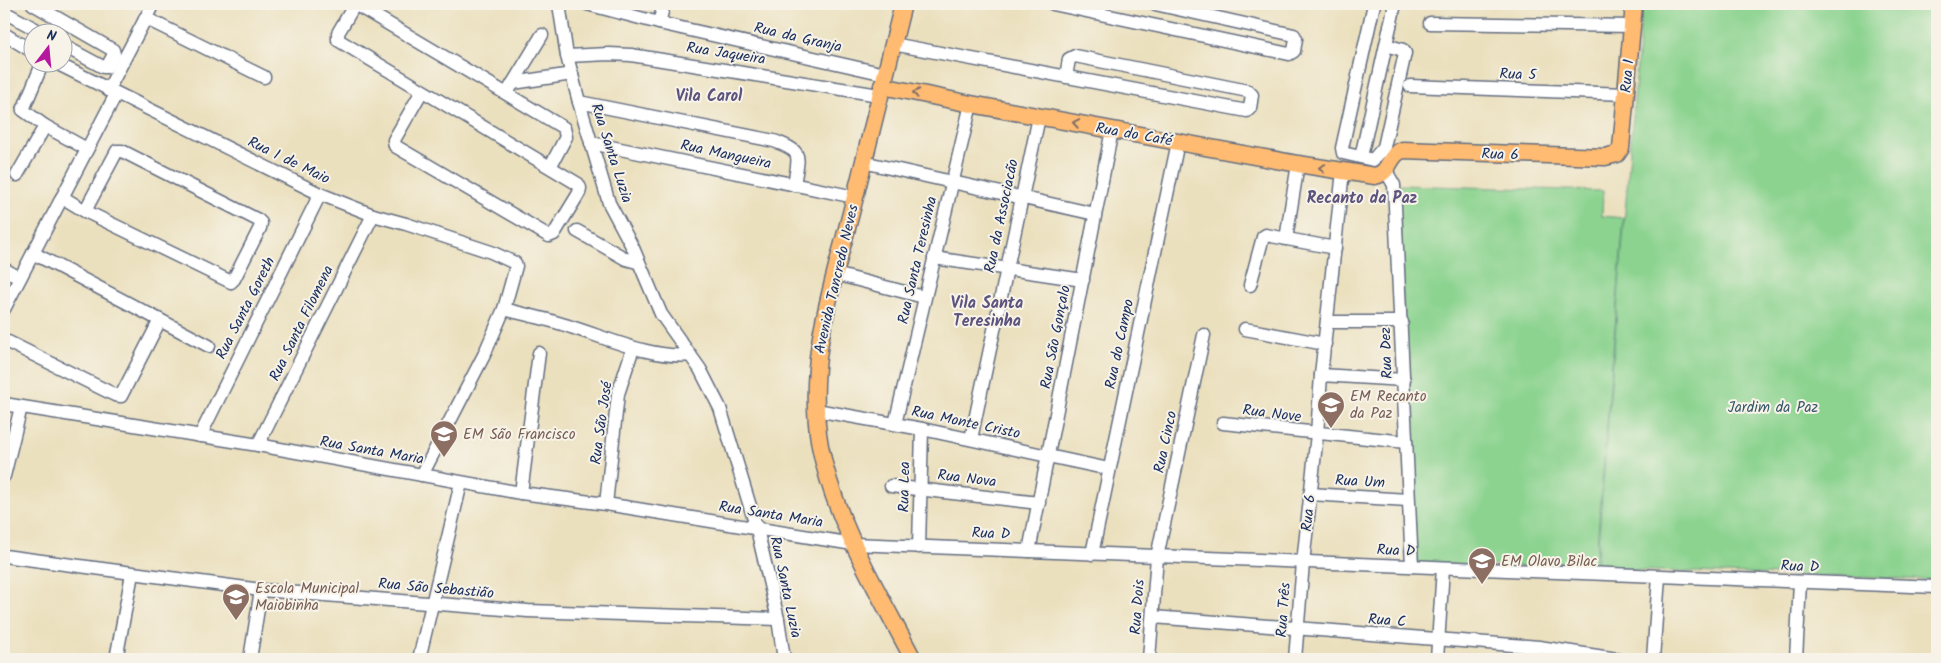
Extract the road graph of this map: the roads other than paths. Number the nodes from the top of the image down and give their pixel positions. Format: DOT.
graph roads {
  1 [pos="33,4"];
  2 [pos="153,4"];
  3 [pos="355,4"];
  4 [pos="559,4"];
  5 [pos="587,4"];
  6 [pos="664,4"];
  7 [pos="903,4"];
  8 [pos="1053,4"];
  9 [pos="1155,4"];
  10 [pos="1374,4"];
  11 [pos="1395,4"];
  12 [pos="1634,4"];
  13 [pos="1070,6"];
  14 [pos="48,8"];
  15 [pos="376,9"];
  16 [pos="4,12"];
  17 [pos="146,18"];
  18 [pos="22,22"];
  19 [pos="70,22"];
  20 [pos="659,23"];
  21 [pos="1430,23"];
  22 [pos="72,24"];
  23 [pos="1632,26"];
  24 [pos="4,34"];
  25 [pos="542,35"];
  26 [pos="22,44"];
  27 [pos="893,44"];
  28 [pos="1386,46"];
  29 [pos="72,50"];
  30 [pos="567,56"];
  31 [pos="72,71"];
  32 [pos="38,72"];
  33 [pos="572,74"];
  34 [pos="264,77"];
  35 [pos="1066,77"];
  36 [pos="882,85"];
  37 [pos="1410,86"];
  38 [pos="510,88"];
  39 [pos="422,91"];
  40 [pos="112,92"];
  41 [pos="1626,94"];
  42 [pos="579,102"];
  43 [pos="971,104"];
  44 [pos="1039,117"];
  45 [pos="45,126"];
  46 [pos="1112,130"];
  47 [pos="1178,142"];
  48 [pos="591,143"];
  49 [pos="1621,148"];
  50 [pos="87,149"];
  51 [pos="1361,157"];
  52 [pos="863,162"];
  53 [pos="1298,164"];
  54 [pos="550,167"];
  55 [pos="1386,171"];
  56 [pos="1343,172"];
  57 [pos="17,175"];
  58 [pos="952,183"];
  59 [pos="794,185"];
  60 [pos="320,194"];
  61 [pos="62,197"];
  62 [pos="855,197"];
  63 [pos="1021,198"];
  64 [pos="85,211"];
  65 [pos="1095,214"];
  66 [pos="373,215"];
  67 [pos="577,231"];
  68 [pos="1286,239"];
  69 [pos="1335,248"];
  70 [pos="33,252"];
  71 [pos="934,258"];
  72 [pos="637,262"];
  73 [pos="1007,268"];
  74 [pos="4,269"];
  75 [pos="835,274"];
  76 [pos="19,278"];
  77 [pos="1083,280"];
  78 [pos="1250,285"];
  79 [pos="924,297"];
  80 [pos="4,309"];
  81 [pos="504,309"];
  82 [pos="160,320"];
  83 [pos="1327,322"];
  84 [pos="1402,322"];
  85 [pos="1245,329"];
  86 [pos="1204,335"];
  87 [pos="8,342"];
  88 [pos="1325,344"];
  89 [pos="209,346"];
  90 [pos="633,348"];
  91 [pos="539,353"];
  92 [pos="690,355"];
  93 [pos="1321,376"];
  94 [pos="1404,380"];
  95 [pos="4,404"];
  96 [pos="21,407"];
  97 [pos="816,410"];
  98 [pos="1223,423"];
  99 [pos="895,424"];
  100 [pos="922,429"];
  101 [pos="1317,434"];
  102 [pos="200,436"];
  103 [pos="971,439"];
  104 [pos="1406,442"];
  105 [pos="258,446"];
  106 [pos="1048,456"];
  107 [pos="1109,469"];
  108 [pos="422,475"];
  109 [pos="4,476"];
  110 [pos="461,483"];
  111 [pos="891,486"];
  112 [pos="920,489"];
  113 [pos="520,494"];
  114 [pos="1310,494"];
  115 [pos="1408,500"];
  116 [pos="1039,503"];
  117 [pos="606,504"];
  118 [pos="757,529"];
  119 [pos="853,544"];
  120 [pos="919,547"];
  121 [pos="1029,551"];
  122 [pos="1092,554"];
  123 [pos="4,556"];
  124 [pos="1157,557"];
  125 [pos="1303,563"];
  126 [pos="1412,566"];
  127 [pos="1443,568"];
  128 [pos="132,574"];
  129 [pos="1659,576"];
  130 [pos="1800,582"];
  131 [pos="1937,587"];
  132 [pos="261,590"];
  133 [pos="431,604"];
  134 [pos="1154,618"];
  135 [pos="778,619"];
  136 [pos="1298,630"];
  137 [pos="1439,639"];
  138 [pos="1538,653"];
  139 [pos="116,659"];
  140 [pos="250,659"];
  141 [pos="419,659"];
  142 [pos="784,659"];
  143 [pos="913,659"];
  144 [pos="1149,659"];
  145 [pos="1295,659"];
  146 [pos="1437,659"];
  147 [pos="1617,659"];
  148 [pos="1653,659"];
  149 [pos="1796,659"];
  1 -- 14 [label="street"];
  2 -- 17 [label="street"];
  3 -- 15 [label="street"];
  3 -- 39 [label="street"];
  4 -- 30 [label="street, Rua Santa Luzia"];
  5 -- 20 [label="street, Rua da Granja"];
  6 -- 20 [label="street"];
  7 -- 27 [label="main road, Avenida Tancredo Neves"];
  8 -- 13 [label="street"];
  9 -- 13 [label="street"];
  10 -- 51 [label="street"];
  11 -- 28 [label="street"];
  12 -- 23 [label="main road, Rua 1"];
  14 -- 19 [label="street"];
  15 -- 38 [label="street"];
  16 -- 18 [label="street"];
  17 -- 34 [label="street"];
  17 -- 40 [label="street"];
  20 -- 36 [label="street, Rua da Granja"];
  21 -- 23 [label="street"];
  22 -- 29 [label="street"];
  23 -- 41 [label="main road, Rua 1"];
  24 -- 26 [label="street"];
  25 -- 38 [label="street"];
  27 -- 35 [label="street"];
  27 -- 36 [label="main road, Avenida Tancredo Neves"];
  28 -- 51 [label="street"];
  28 -- 51 [label="street"];
  30 -- 33 [label="street, Rua Santa Luzia"];
  30 -- 36 [label="street, Rua Jaqueira"];
  31 -- 40 [label="street, Rua 1 de Maio"];
  32 -- 45 [label="street"];
  33 -- 38 [label="street"];
  33 -- 42 [label="street, Rua Santa Luzia"];
  35 -- 35 [label="street"];
  43 -- 36 [label="main road, Rua do Café, one-way"];
  36 -- 52 [label="main road, Avenida Tancredo Neves"];
  37 -- 41 [label="street, Rua 5"];
  38 -- 54 [label="street"];
  39 -- 54 [label="street"];
  39 -- 54 [label="street"];
  40 -- 50 [label="street"];
  40 -- 60 [label="street, Rua 1 de Maio"];
  41 -- 49 [label="main road, Rua 1"];
  42 -- 48 [label="street, Rua Santa Luzia"];
  42 -- 59 [label="street"];
  43 -- 44 [label="main road, Rua do Café"];
  43 -- 58 [label="street, Rua Santa Teresinha"];
  46 -- 44 [label="main road, Rua do Café, one-way"];
  44 -- 63 [label="street, Rua da Associacão"];
  45 -- 50 [label="street"];
  45 -- 57 [label="street"];
  46 -- 47 [label="main road, Rua do Café"];
  46 -- 65 [label="street, Rua São Gonçalo"];
  47 -- 53 [label="main road, Rua do Café"];
  47 -- 107 [label="street, Rua do Campo"];
  48 -- 59 [label="street, Rua Mangueira"];
  48 -- 72 [label="street, Rua Santa Luzia"];
  49 -- 55 [label="main road, Rua 6"];
  50 -- 61 [label="street"];
  52 -- 58 [label="street"];
  52 -- 62 [label="main road, Avenida Tancredo Neves"];
  56 -- 53 [label="main road, Rua do Café, one-way"];
  53 -- 68 [label="street"];
  55 -- 56 [label="main road, Rua do Café"];
  55 -- 84 [label="street, Rua Dez"];
  56 -- 69 [label="street"];
  58 -- 63 [label="street"];
  58 -- 71 [label="street, Rua Santa Teresinha"];
  59 -- 62 [label="street, Rua Mangueira"];
  60 -- 66 [label="street, Rua 1 de Maio"];
  60 -- 102 [label="street, Rua Santa Goreth"];
  61 -- 64 [label="street"];
  61 -- 70 [label="street"];
  62 -- 75 [label="main road, Avenida Tancredo Neves"];
  63 -- 65 [label="street"];
  63 -- 73 [label="street, Rua da Associacão"];
  64 -- 64 [label="street"];
  65 -- 77 [label="street, Rua São Gonçalo"];
  66 -- 81 [label="street, Rua 1 de Maio"];
  66 -- 105 [label="street, Rua Santa Filomena"];
  67 -- 72 [label="street"];
  68 -- 69 [label="street"];
  68 -- 78 [label="street"];
  69 -- 83 [label="street"];
  70 -- 76 [label="street"];
  70 -- 82 [label="street"];
  71 -- 73 [label="street"];
  71 -- 79 [label="street, Rua Santa Teresinha"];
  72 -- 92 [label="street, Rua Santa Luzia"];
  73 -- 77 [label="street"];
  73 -- 103 [label="street, Rua da Associacão"];
  74 -- 76 [label="street"];
  75 -- 79 [label="street"];
  75 -- 97 [label="main road, Avenida Tancredo Neves"];
  76 -- 80 [label="street"];
  77 -- 106 [label="street, Rua São Gonçalo"];
  79 -- 99 [label="street, Rua Santa Teresinha"];
  81 -- 90 [label="street"];
  81 -- 108 [label="street"];
  82 -- 87 [label="street"];
  82 -- 89 [label="street"];
  83 -- 84 [label="street"];
  83 -- 88 [label="street"];
  84 -- 94 [label="street, Rua Dez"];
  85 -- 88 [label="street"];
  86 -- 124 [label="street, Rua Cinco"];
  88 -- 93 [label="street, Rua 6"];
  90 -- 92 [label="street"];
  90 -- 117 [label="street, Rua São José"];
  91 -- 113 [label="street"];
  92 -- 118 [label="street, Rua Santa Luzia"];
  93 -- 94 [label="street"];
  93 -- 101 [label="street, Rua 6"];
  94 -- 104 [label="street, Rua Dez"];
  95 -- 96 [label="street, Rua Santa Maria"];
  96 -- 102 [label="street, Rua Santa Maria"];
  96 -- 109 [label="street"];
  97 -- 99 [label="street, Rua Monte Cristo"];
  97 -- 119 [label="main road, Avenida Tancredo Neves"];
  98 -- 101 [label="street, Rua Nove"];
  99 -- 100 [label="street, Rua Monte Cristo"];
  100 -- 103 [label="street, Rua Monte Cristo"];
  100 -- 112 [label="street, Rua Lea"];
  101 -- 104 [label="street"];
  101 -- 114 [label="street, Rua 6"];
  102 -- 105 [label="street, Rua Santa Maria"];
  103 -- 106 [label="street, Rua Monte Cristo"];
  104 -- 115 [label="street, Rua Dez"];
  105 -- 108 [label="street, Rua Santa Maria"];
  106 -- 107 [label="street, Rua Monte Cristo"];
  106 -- 116 [label="street, Rua São Gonçalo"];
  107 -- 122 [label="street, Rua do Campo"];
  108 -- 110 [label="street, Rua Santa Maria"];
  110 -- 113 [label="street, Rua Santa Maria"];
  110 -- 133 [label="street"];
  111 -- 112 [label="street, Rua Nova"];
  112 -- 116 [label="street, Rua Nova"];
  112 -- 120 [label="street, Rua Lea"];
  113 -- 117 [label="street, Rua Santa Maria"];
  114 -- 115 [label="street, Rua Um"];
  114 -- 125 [label="street, Rua 6"];
  115 -- 126 [label="street, Rua Dez"];
  116 -- 121 [label="street, Rua São Gonçalo"];
  117 -- 118 [label="street, Rua Santa Maria"];
  118 -- 119 [label="street, Rua Santa Maria"];
  118 -- 135 [label="street, Rua Santa Luzia"];
  119 -- 120 [label="street, Rua D"];
  119 -- 143 [label="main road, Avenida Tancredo Neves"];
  120 -- 121 [label="street, Rua D"];
  121 -- 122 [label="street, Rua D"];
  122 -- 124 [label="street, Rua D"];
  123 -- 128 [label="street, Rua São Sebastião"];
  124 -- 125 [label="street, Rua D"];
  124 -- 134 [label="street, Rua Dois"];
  125 -- 126 [label="street, Rua D"];
  125 -- 136 [label="street, Rua Três"];
  126 -- 127 [label="street, Rua D"];
  127 -- 129 [label="street, Rua D"];
  127 -- 137 [label="street"];
  128 -- 132 [label="street, Rua São Sebastião"];
  128 -- 139 [label="street"];
  129 -- 130 [label="street, Rua D"];
  129 -- 148 [label="street"];
  130 -- 131 [label="street, Rua D"];
  130 -- 149 [label="street"];
  132 -- 133 [label="street, Rua São Sebastião"];
  132 -- 140 [label="street"];
  133 -- 135 [label="street, Rua São Sebastião"];
  133 -- 141 [label="street"];
  134 -- 136 [label="street, Rua C"];
  134 -- 144 [label="street, Rua Dois"];
  135 -- 142 [label="street, Rua Santa Luzia"];
  136 -- 137 [label="street, Rua C"];
  136 -- 145 [label="street, Rua Três"];
  137 -- 138 [label="street, Rua C"];
  137 -- 146 [label="street"];
  138 -- 147 [label="street, Rua C"];
}
